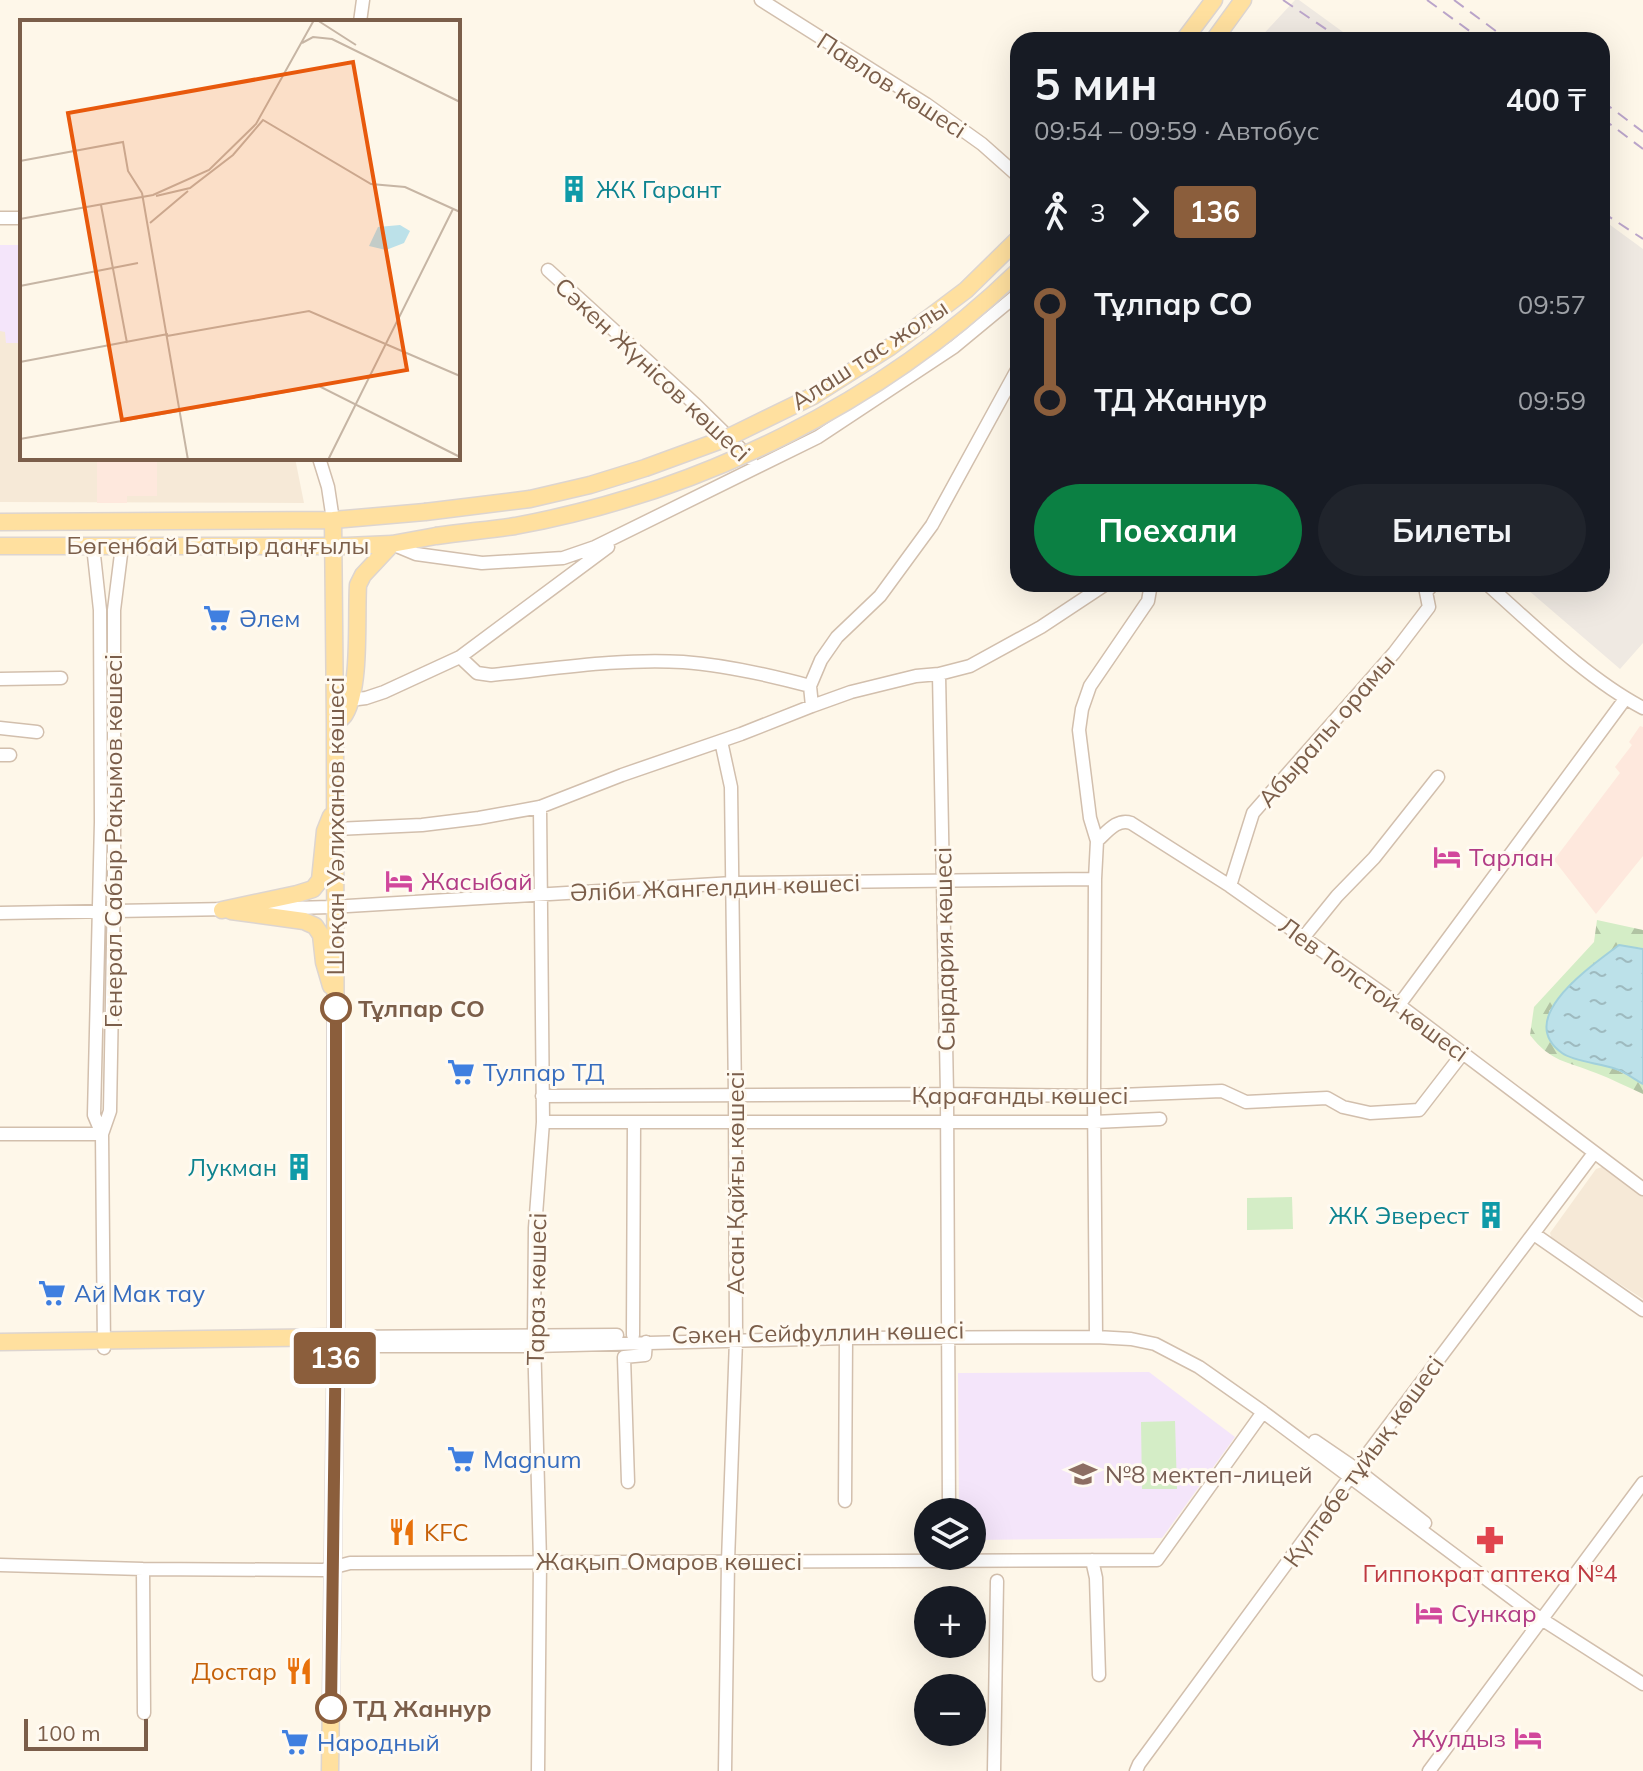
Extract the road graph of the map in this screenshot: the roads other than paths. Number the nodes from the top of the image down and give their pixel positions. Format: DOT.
graph roads {
  1 [pos="363,0"];
  2 [pos="761,0"];
  3 [pos="1214,0"];
  4 [pos="1243,0"];
  5 [pos="360,20"];
  6 [pos="1190,32"];
  7 [pos="1220,32"];
  8 [pos="1010,169"];
  9 [pos="1010,247"];
  10 [pos="548,270"];
  11 [pos="1010,278"];
  12 [pos="1010,301"];
  13 [pos="1010,383"];
  14 [pos="320,460"];
  15 [pos="758,467"];
  16 [pos="425,512"];
  17 [pos="333,520"];
  18 [pos="0,522"];
  19 [pos="630,531"];
  20 [pos="436,536"];
  21 [pos="392,544"];
  22 [pos="0,546"];
  23 [pos="93,546"];
  24 [pos="122,546"];
  25 [pos="333,546"];
  26 [pos="1094,592"];
  27 [pos="1150,592"];
  28 [pos="1426,592"];
  29 [pos="1496,592"];
  30 [pos="100,610"];
  31 [pos="114,610"];
  32 [pos="460,657"];
  33 [pos="939,674"];
  34 [pos="61,678"];
  35 [pos="0,679"];
  36 [pos="810,686"];
  37 [pos="1625,699"];
  38 [pos="350,700"];
  39 [pos="812,706"];
  40 [pos="1643,708"];
  41 [pos="335,723"];
  42 [pos="0,728"];
  43 [pos="37,732"];
  44 [pos="721,741"];
  45 [pos="1438,777"];
  46 [pos="335,804"];
  47 [pos="540,807"];
  48 [pos="336,829"];
  49 [pos="1097,841"];
  50 [pos="1095,879"];
  51 [pos="943,881"];
  52 [pos="733,883"];
  53 [pos="1230,886"];
  54 [pos="541,893"];
  55 [pos="336,906"];
  56 [pos="113,910"];
  57 [pos="222,910"];
  58 [pos="99,911"];
  59 [pos="0,913"];
  60 [pos="1303,938"];
  61 [pos="336,1001"];
  62 [pos="1399,1005"];
  63 [pos="1463,1053"];
  64 [pos="947,1094"];
  65 [pos="542,1096"];
  66 [pos="1094,1096"];
  67 [pos="735,1097"];
  68 [pos="1160,1119"];
  69 [pos="543,1122"];
  70 [pos="634,1122"];
  71 [pos="1094,1122"];
  72 [pos="735,1123"];
  73 [pos="947,1123"];
  74 [pos="0,1134"];
  75 [pos="102,1134"];
  76 [pos="1594,1153"];
  77 [pos="1643,1189"];
  78 [pos="1534,1234"];
  79 [pos="1643,1310"];
  80 [pos="1096,1333"];
  81 [pos="949,1334"];
  82 [pos="633,1335"];
  83 [pos="736,1336"];
  84 [pos="846,1338"];
  85 [pos="337,1340"];
  86 [pos="534,1341"];
  87 [pos="0,1342"];
  88 [pos="646,1342"];
  89 [pos="104,1344"];
  90 [pos="0,1350"];
  91 [pos="1263,1412"];
  92 [pos="1353,1473"];
  93 [pos="628,1482"];
  94 [pos="1643,1483"];
  95 [pos="949,1498"];
  96 [pos="845,1501"];
  97 [pos="914,1558"];
  98 [pos="986,1559"];
  99 [pos="1092,1560"];
  100 [pos="540,1561"];
  101 [pos="728,1561"];
  102 [pos="0,1565"];
  103 [pos="333,1568"];
  104 [pos="143,1569"];
  105 [pos="997,1581"];
  106 [pos="1543,1618"];
  107 [pos="1099,1675"];
  108 [pos="1643,1684"];
  109 [pos="144,1713"];
  110 [pos="330,1771"];
  111 [pos="538,1771"];
  112 [pos="725,1771"];
  113 [pos="994,1771"];
  114 [pos="1136,1771"];
  115 [pos="1429,1771"];
  1 -- 5 [label="street"];
  2 -- 8 [label="street, Павлов көшесі"];
  3 -- 6 [label="main road"];
  4 -- 7 [label="main road"];
  9 -- 16 [label="main road, Алаш тас жолы, bridge"];
  10 -- 15 [label="street, Сәкен Жүнісов көшесі"];
  11 -- 20 [label="main road, Алаш тас жолы, bridge"];
  12 -- 15 [label="street"];
  13 -- 36 [label="street"];
  14 -- 17 [label="street, Шоқан Уәлиханов көшесі"];
  15 -- 19 [label="street"];
  16 -- 17 [label="main road, Бөгенбай Батыр даңғылы"];
  17 -- 18 [label="main road, Бөгенбай Батыр даңғылы"];
  17 -- 25 [label="main road, Шоқан Уәлиханов көшесі"];
  19 -- 21 [label="street"];
  19 -- 32 [label="street"];
  20 -- 21 [label="main road, Бөгенбай Батыр даңғылы"];
  21 -- 25 [label="main road, Бөгенбай Батыр даңғылы"];
  21 -- 38 [label="main road"];
  22 -- 23 [label="main road, Бөгенбай Батыр даңғылы"];
  23 -- 24 [label="main road, Бөгенбай Батыр даңғылы"];
  23 -- 30 [label="street, Генерал Сабыр Рақымов көшесі"];
  24 -- 25 [label="main road, Бөгенбай Батыр даңғылы"];
  24 -- 31 [label="street, Генерал Сабыр Рақымов көшесі"];
  25 -- 41 [label="main road, Шоқан Уәлиханов көшесі"];
  26 -- 33 [label="street"];
  27 -- 49 [label="street"];
  28 -- 53 [label="street, Абыралы орамы"];
  29 -- 37 [label="street"];
  30 -- 31 [label="street"];
  30 -- 58 [label="street, Генерал Сабыр Рақымов көшесі"];
  31 -- 56 [label="street, Генерал Сабыр Рақымов көшесі"];
  32 -- 36 [label="street"];
  32 -- 38 [label="street"];
  33 -- 39 [label="street"];
  33 -- 51 [label="street, Сырдария көшесі"];
  34 -- 35 [label="street"];
  36 -- 39 [label="street"];
  37 -- 40 [label="street"];
  37 -- 62 [label="street"];
  38 -- 41 [label="main road"];
  39 -- 44 [label="street"];
  41 -- 46 [label="main road, Шоқан Уәлиханов көшесі"];
  42 -- 43 [label="street"];
  44 -- 47 [label="street"];
  44 -- 52 [label="street, Асан Қайғы көшесі"];
  45 -- 60 [label="street"];
  46 -- 48 [label="main road, Шоқан Уәлиханов көшесі"];
  46 -- 57 [label="main road"];
  47 -- 48 [label="street"];
  47 -- 54 [label="street, Тараз көшесі"];
  48 -- 55 [label="main road, Шоқан Уәлиханов көшесі"];
  49 -- 50 [label="street"];
  49 -- 53 [label="street, Лев Толстой көшесі"];
  50 -- 51 [label="street, Әліби Жангелдин көшесі"];
  50 -- 66 [label="street"];
  51 -- 52 [label="street, Әліби Жангелдин көшесі"];
  51 -- 64 [label="street, Сырдария көшесі"];
  52 -- 54 [label="street, Әліби Жангелдин көшесі"];
  52 -- 67 [label="street, Асан Қайғы көшесі"];
  53 -- 60 [label="street, Лев Толстой көшесі"];
  54 -- 55 [label="street, Әліби Жангелдин көшесі"];
  54 -- 65 [label="street, Тараз көшесі"];
  55 -- 57 [label="street, Әліби Жангелдин көшесі"];
  55 -- 61 [label="main road, Шоқан Уәлиханов көшесі"];
  56 -- 57 [label="street, Әліби Жангелдин көшесі"];
  56 -- 58 [label="street, Әліби Жангелдин көшесі"];
  56 -- 75 [label="street, Генерал Сабыр Рақымов көшесі"];
  57 -- 61 [label="main road"];
  58 -- 59 [label="street, Әліби Жангелдин көшесі"];
  58 -- 75 [label="street, Генерал Сабыр Рақымов көшесі"];
  60 -- 62 [label="street, Лев Толстой көшесі"];
  61 -- 85 [label="main road, Шоқан Уәлиханов көшесі"];
  62 -- 63 [label="street, Лев Толстой көшесі"];
  63 -- 66 [label="street, Қарағанды көшесі"];
  63 -- 76 [label="street, Лев Толстой көшесі"];
  64 -- 66 [label="street, Қарағанды көшесі"];
  64 -- 67 [label="street, Қарағанды көшесі"];
  64 -- 73 [label="street, Сырдария көшесі"];
  65 -- 67 [label="street, Қарағанды көшесі"];
  65 -- 69 [label="street, Тараз көшесі"];
  66 -- 71 [label="street"];
  67 -- 72 [label="street, Асан Қайғы көшесі"];
  68 -- 71 [label="street, Қарағанды көшесі"];
  69 -- 70 [label="street, Қарағанды көшесі"];
  69 -- 86 [label="street, Тараз көшесі"];
  70 -- 72 [label="street, Қарағанды көшесі"];
  70 -- 82 [label="street"];
  71 -- 73 [label="street, Қарағанды көшесі"];
  71 -- 80 [label="street"];
  72 -- 73 [label="street, Қарағанды көшесі"];
  72 -- 83 [label="street, Асан Қайғы көшесі"];
  73 -- 81 [label="street, Сырдария көшесі"];
  74 -- 75 [label="street"];
  75 -- 89 [label="street, Генерал Сабыр Рақымов көшесі"];
  76 -- 77 [label="street, Лев Толстой көшесі"];
  76 -- 78 [label="street, Күлтөбе тұйық көшесі"];
  78 -- 79 [label="street"];
  78 -- 92 [label="street, Күлтөбе тұйық көшесі"];
  80 -- 81 [label="street, Сәкен Сейфуллин көшесі"];
  80 -- 91 [label="street, Сәкен Сейфуллин көшесі"];
  80 -- 92 [label="street, Сәкен Сейфуллин көшесі"];
  81 -- 83 [label="street, Сәкен Сейфуллин көшесі"];
  81 -- 84 [label="street, Сәкен Сейфуллин көшесі"];
  81 -- 95 [label="street, Сырдария көшесі"];
  82 -- 83 [label="street, Сәкен Сейфуллин көшесі"];
  82 -- 86 [label="street, Сәкен Сейфуллин көшесі"];
  83 -- 84 [label="street, Сәкен Сейфуллин көшесі"];
  83 -- 88 [label="street, Сәкен Сейфуллин көшесі"];
  83 -- 101 [label="street, Асан Қайғы көшесі"];
  84 -- 96 [label="street, Сәкен Сейфуллин көшесі"];
  85 -- 86 [label="street, Сәкен Сейфуллин көшесі"];
  85 -- 89 [label="main road, Сәкен Сейфуллин көшесі"];
  85 -- 103 [label="main road, Шоқан Уәлиханов көшесі"];
  86 -- 88 [label="street, Сәкен Сейфуллин көшесі"];
  86 -- 100 [label="street, Тараз көшесі"];
  87 -- 89 [label="main road, Сәкен Сейфуллин көшесі"];
  88 -- 93 [label="street"];
  89 -- 90 [label="main road, Сәкен Сейфуллин көшесі"];
  91 -- 92 [label="street, Сәкен Сейфуллин көшесі"];
  91 -- 99 [label="street, Жақып Омаров көшесі"];
  92 -- 106 [label="street, Сәкен Сейфуллин көшесі"];
  92 -- 114 [label="street, Күлтөбе тұйық көшесі"];
  94 -- 106 [label="street"];
  97 -- 101 [label="street, Жақып Омаров көшесі"];
  98 -- 99 [label="street, Жақып Омаров көшесі"];
  99 -- 107 [label="street"];
  100 -- 101 [label="street, Жақып Омаров көшесі"];
  100 -- 103 [label="street, Жақып Омаров көшесі"];
  100 -- 111 [label="street, Тараз көшесі"];
  101 -- 112 [label="street, Асан Қайғы көшесі"];
  102 -- 104 [label="street, Жақып Омаров көшесі"];
  103 -- 104 [label="street, Жақып Омаров көшесі"];
  103 -- 110 [label="main road, Шоқан Уәлиханов көшесі"];
  104 -- 109 [label="street"];
  105 -- 113 [label="street"];
  106 -- 108 [label="street, Сәкен Сейфуллин көшесі"];
  106 -- 115 [label="street"];
}
